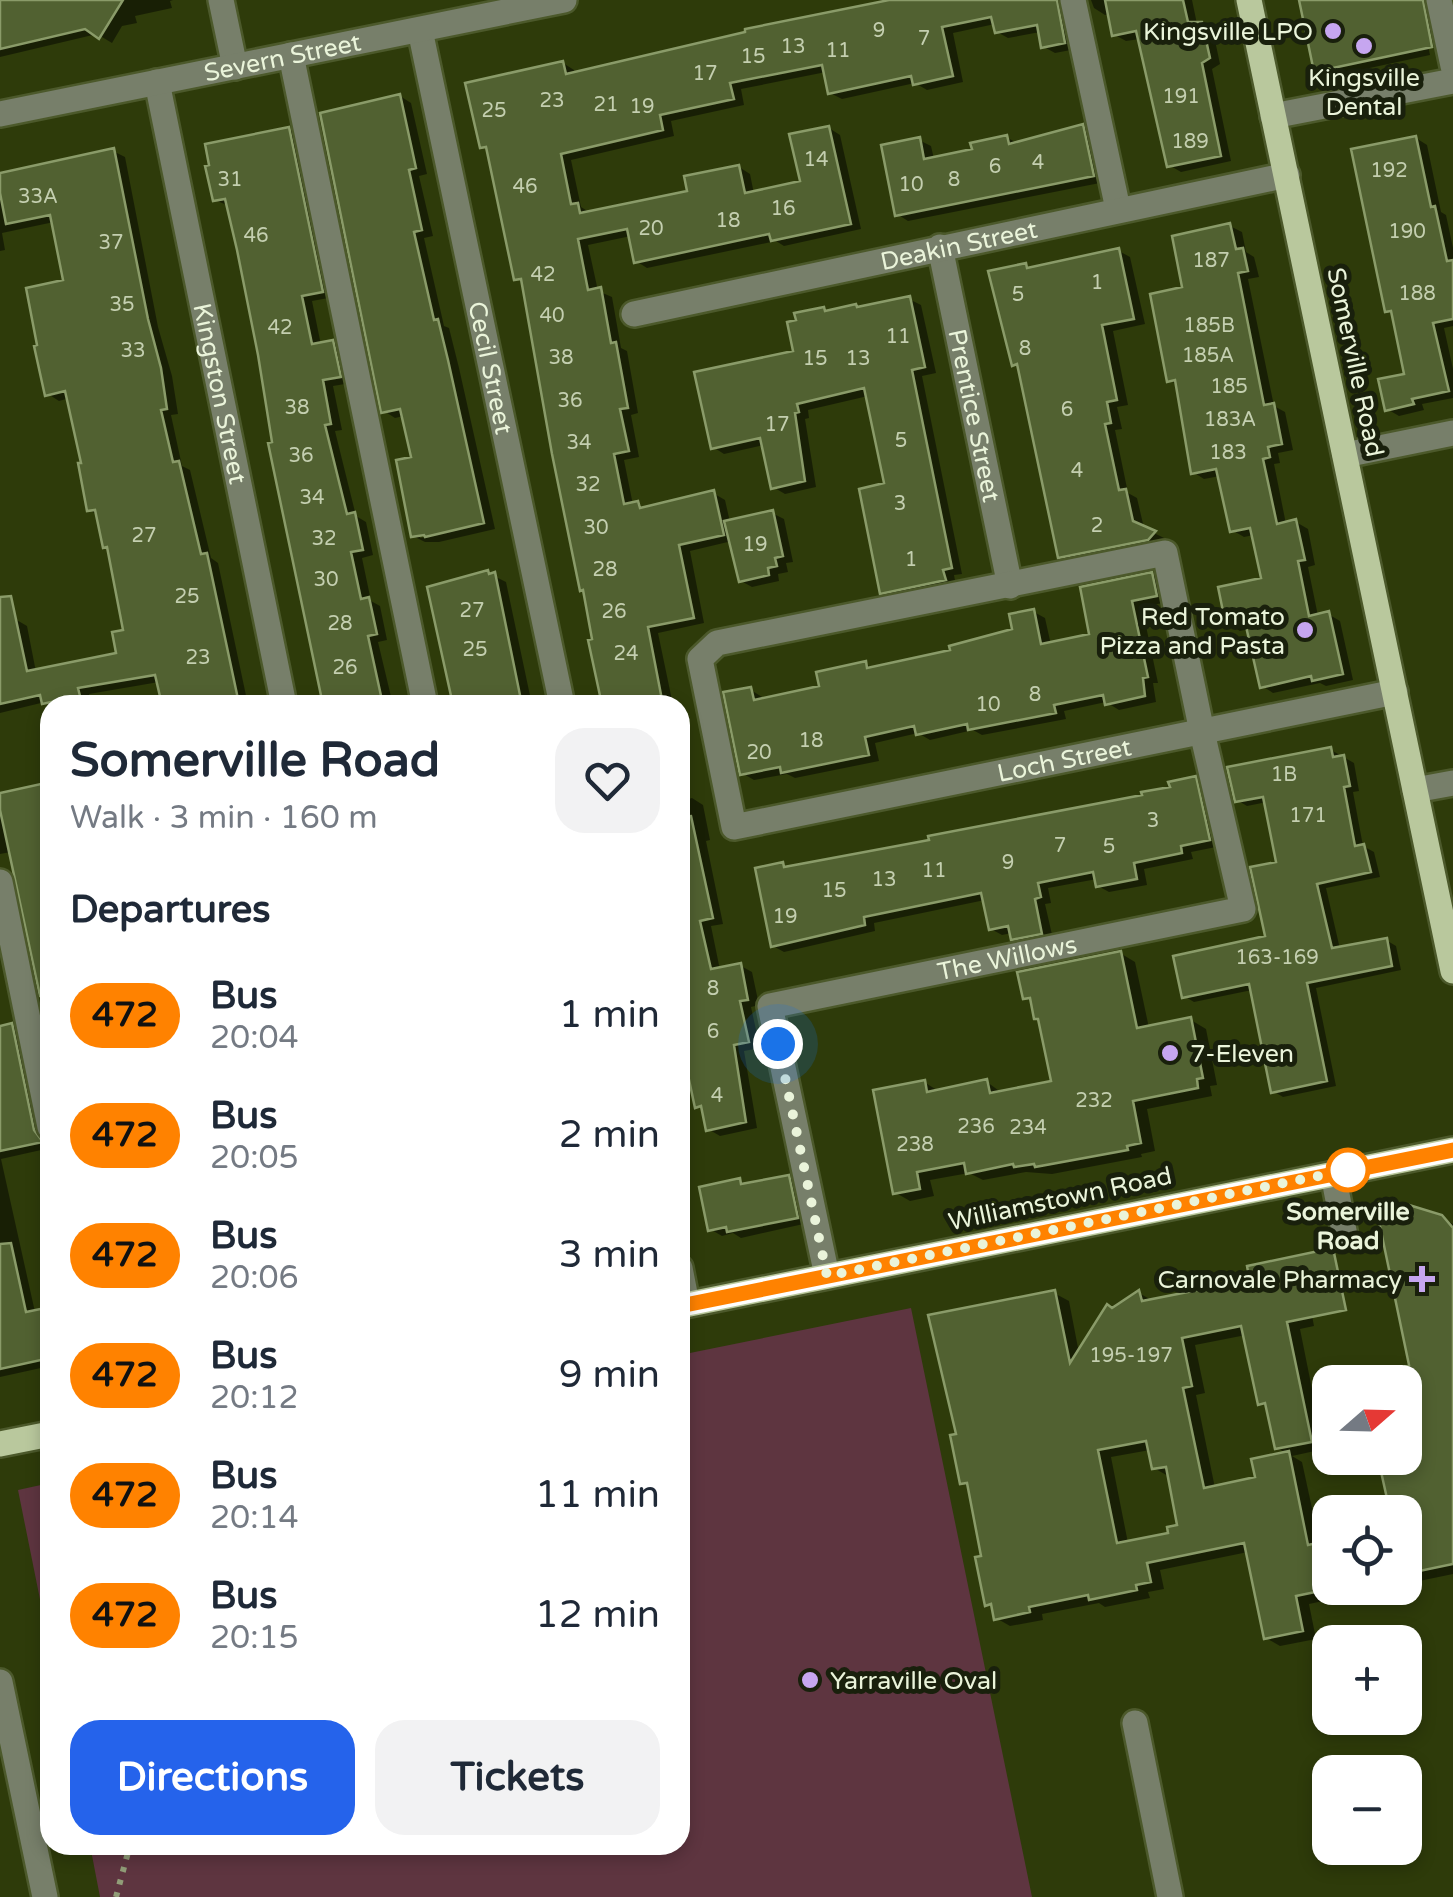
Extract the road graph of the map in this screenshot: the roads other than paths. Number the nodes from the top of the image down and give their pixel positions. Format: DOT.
graph roads {
  1 [pos="221,0"];
  2 [pos="564,0"];
  3 [pos="1073,0"];
  4 [pos="1250,0"];
  5 [pos="1440,0"];
  6 [pos="420,30"];
  7 [pos="291,55"];
  8 [pos="1453,66"];
  9 [pos="235,67"];
  10 [pos="157,82"];
  11 [pos="1453,82"];
  12 [pos="0,114"];
  13 [pos="1274,116"];
  14 [pos="1287,175"];
  15 [pos="1118,210"];
  16 [pos="940,247"];
  17 [pos="634,314"];
  18 [pos="1453,433"];
  19 [pos="1345,455"];
  20 [pos="1010,586"];
  21 [pos="1395,692"];
  22 [pos="282,695"];
  23 [pos="423,695"];
  24 [pos="560,695"];
  25 [pos="1202,732"];
  26 [pos="1453,783"];
  27 [pos="1415,790"];
  28 [pos="0,882"];
  29 [pos="1453,971"];
  30 [pos="40,1078"];
  31 [pos="1453,1150"];
  32 [pos="1333,1174"];
  33 [pos="1345,1236"];
  34 [pos="827,1276"];
  35 [pos="690,1304"];
  36 [pos="40,1436"];
  37 [pos="0,1444"];
  38 [pos="0,1682"];
  39 [pos="1135,1723"];
  40 [pos="45,1897"];
  41 [pos="1170,1897"];
  1 -- 9 [label="street"];
  2 -- 6 [label="street, Severn Street"];
  3 -- 15 [label="street"];
  4 -- 13 [label="main road, Somerville Road"];
  5 -- 8 [label="street"];
  6 -- 7 [label="street, Severn Street"];
  6 -- 24 [label="street, Cecil Street"];
  7 -- 9 [label="street, Severn Street"];
  7 -- 23 [label="street"];
  9 -- 10 [label="street, Severn Street"];
  10 -- 12 [label="street, Severn Street"];
  10 -- 22 [label="street, Kingston Street"];
  11 -- 13 [label="street"];
  13 -- 14 [label="main road, Somerville Road"];
  14 -- 15 [label="street, Deakin Street"];
  14 -- 19 [label="main road, Somerville Road"];
  15 -- 16 [label="street, Deakin Street"];
  16 -- 17 [label="street, Deakin Street"];
  16 -- 20 [label="street, Prentice Street"];
  18 -- 19 [label="street"];
  19 -- 21 [label="main road, Somerville Road"];
  20 -- 25 [label="street"];
  20 -- 25 [label="street, Loch Street"];
  21 -- 25 [label="street, Loch Street"];
  21 -- 27 [label="main road, Somerville Road"];
  25 -- 34 [label="street, The Willows"];
  26 -- 27 [label="street"];
  27 -- 29 [label="main road, Somerville Road"];
  28 -- 30 [label="street"];
  31 -- 32 [label="main road, Williamstown Road"];
  32 -- 33 [label="street"];
  32 -- 34 [label="main road, Williamstown Road"];
  34 -- 35 [label="main road, Williamstown Road"];
  36 -- 37 [label="main road"];
  38 -- 40 [label="street"];
  39 -- 41 [label="street"];
}
